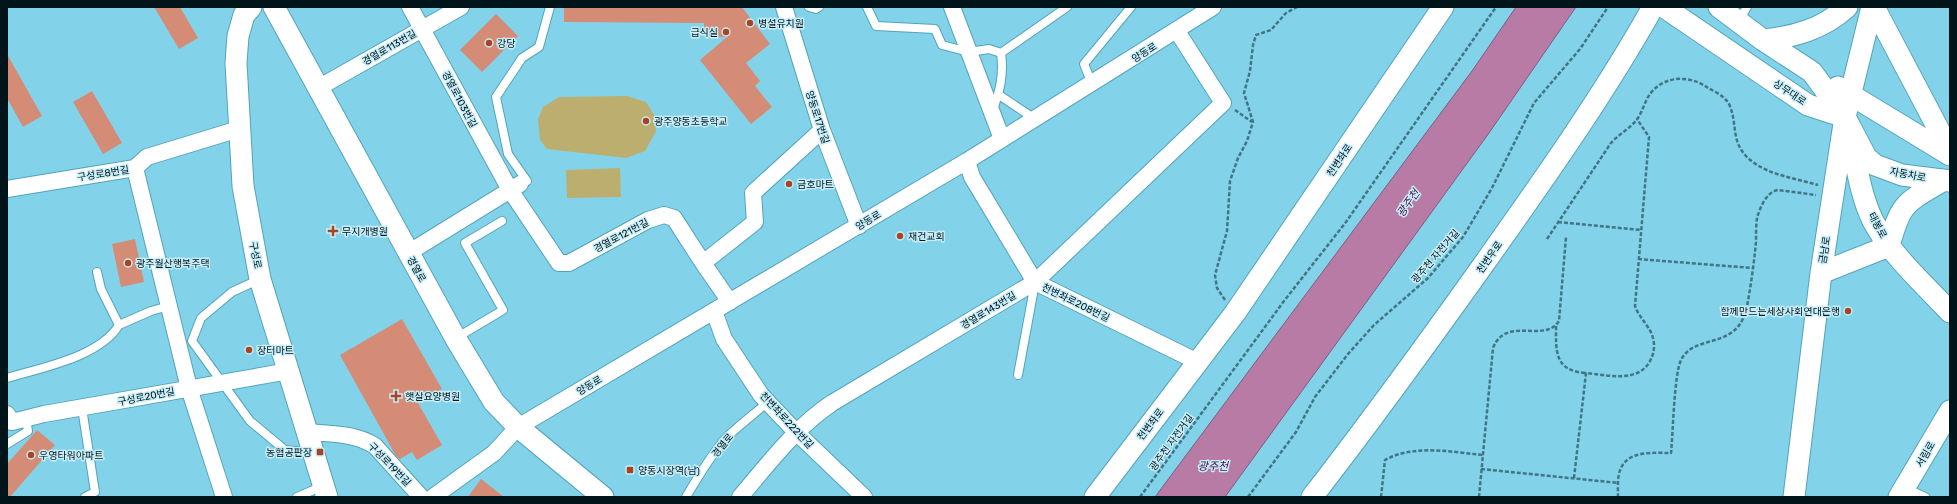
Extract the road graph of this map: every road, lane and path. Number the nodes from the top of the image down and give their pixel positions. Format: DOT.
graph roads {
  1 [pos="251,7"];
  2 [pos="274,7"];
  3 [pos="410,7"];
  4 [pos="460,7"];
  5 [pos="550,7"];
  6 [pos="784,7"];
  7 [pos="809,7"];
  8 [pos="819,7"];
  9 [pos="867,7"];
  10 [pos="952,7"];
  11 [pos="1067,7"];
  12 [pos="1131,7"];
  13 [pos="1297,7"];
  14 [pos="1443,7"];
  15 [pos="1496,7"];
  16 [pos="1608,7"];
  17 [pos="1653,7"];
  18 [pos="1664,7"];
  19 [pos="1719,7"];
  20 [pos="1847,7"];
  21 [pos="1873,7"];
  22 [pos="1208,8"];
  23 [pos="1743,14"];
  24 [pos="422,28"];
  25 [pos="1177,31"];
  26 [pos="1763,40"];
  27 [pos="968,52"];
  28 [pos="1002,53"];
  29 [pos="1812,72"];
  30 [pos="1092,84"];
  31 [pos="318,88"];
  32 [pos="1850,94"];
  33 [pos="999,95"];
  34 [pos="1224,103"];
  35 [pos="992,112"];
  36 [pos="1845,118"];
  37 [pos="1035,119"];
  38 [pos="1637,119"];
  39 [pos="1253,122"];
  40 [pos="239,129"];
  41 [pos="822,130"];
  42 [pos="1002,139"];
  43 [pos="1950,151"];
  44 [pos="1950,155"];
  45 [pos="968,162"];
  46 [pos="135,168"];
  47 [pos="1947,181"];
  48 [pos="515,187"];
  49 [pos="7,188"];
  50 [pos="1833,193"];
  51 [pos="502,221"];
  52 [pos="1558,222"];
  53 [pos="859,226"];
  54 [pos="1641,230"];
  55 [pos="1566,237"];
  56 [pos="1547,239"];
  57 [pos="1889,246"];
  58 [pos="408,253"];
  59 [pos="1638,259"];
  60 [pos="703,263"];
  61 [pos="1752,268"];
  62 [pos="97,272"];
  63 [pos="1821,273"];
  64 [pos="260,279"];
  65 [pos="1035,282"];
  66 [pos="730,302"];
  67 [pos="169,306"];
  68 [pos="714,311"];
  69 [pos="1950,312"];
  70 [pos="1235,313"];
  71 [pos="119,325"];
  72 [pos="1556,326"];
  73 [pos="456,339"];
  74 [pos="1198,362"];
  75 [pos="289,371"];
  76 [pos="1586,373"];
  77 [pos="1018,375"];
  78 [pos="7,378"];
  79 [pos="222,382"];
  80 [pos="189,388"];
  81 [pos="768,402"];
  82 [pos="82,408"];
  83 [pos="1950,410"];
  84 [pos="7,414"];
  85 [pos="26,418"];
  86 [pos="518,427"];
  87 [pos="307,432"];
  88 [pos="796,432"];
  89 [pos="7,444"];
  90 [pos="314,453"];
  91 [pos="1483,454"];
  92 [pos="1481,469"];
  93 [pos="1574,478"];
  94 [pos="1619,483"];
  95 [pos="325,491"];
  96 [pos="1902,493"];
  97 [pos="85,497"];
  98 [pos="224,497"];
  99 [pos="297,497"];
  100 [pos="421,497"];
  101 [pos="433,497"];
  102 [pos="602,497"];
  103 [pos="686,497"];
  104 [pos="740,497"];
  105 [pos="864,497"];
  106 [pos="1095,497"];
  107 [pos="1140,497"];
  108 [pos="1248,497"];
  109 [pos="1312,497"];
  110 [pos="1381,497"];
  111 [pos="1479,497"];
  112 [pos="1618,497"];
  113 [pos="1794,497"];
  114 [pos="1925,497"];
  1 -- 40 [label="street, 구성로"];
  2 -- 31 [label="street, 경열로"];
  3 -- 24 [label="street, 경열로103번길"];
  4 -- 24 [label="street, 경열로113번길"];
  5 -- 48 [label="lane"];
  6 -- 41 [label="street, 양동로17번길"];
  7 -- 8 [label="lane"];
  9 -- 27 [label="lane"];
  10 -- 27 [label="street"];
  11 -- 28 [label="lane"];
  12 -- 30 [label="lane"];
  13 -- 39 [label="path"];
  14 -- 70 [label="street, 천변좌로"];
  15 -- 107 [label="path, 광주천 자전거길"];
  16 -- 108 [label="path, 광주천 자전거길"];
  17 -- 109 [label="street, 천변우로"];
  18 -- 36 [label="street, 상무대로"];
  19 -- 23 [label="street"];
  20 -- 26 [label="street"];
  21 -- 32 [label="street, 금남로"];
  21 -- 43 [label="street"];
  22 -- 25 [label="street, 양동로"];
  23 -- 26 [label="street"];
  24 -- 31 [label="street, 경열로113번길"];
  24 -- 48 [label="street, 경열로103번길"];
  25 -- 30 [label="street, 양동로"];
  25 -- 34 [label="street"];
  26 -- 29 [label="street"];
  27 -- 28 [label="lane"];
  27 -- 35 [label="street"];
  28 -- 33 [label="lane"];
  29 -- 32 [label="street"];
  29 -- 36 [label="street"];
  30 -- 37 [label="street, 양동로"];
  31 -- 58 [label="street, 경열로"];
  32 -- 36 [label="street, 금남로"];
  32 -- 44 [label="street"];
  33 -- 35 [label="lane"];
  33 -- 37 [label="lane"];
  34 -- 39 [label="path"];
  34 -- 65 [label="street, 경열로143번길"];
  35 -- 42 [label="street"];
  36 -- 47 [label="street, 자동차로"];
  36 -- 50 [label="street, 금남로"];
  36 -- 57 [label="street, 태봉로"];
  37 -- 42 [label="street, 양동로"];
  38 -- 50 [label="path"];
  38 -- 52 [label="path"];
  38 -- 54 [label="path"];
  39 -- 70 [label="path"];
  40 -- 46 [label="street, 구성로8번길"];
  40 -- 64 [label="street, 구성로"];
  41 -- 53 [label="street, 양동로17번길"];
  41 -- 60 [label="street"];
  42 -- 45 [label="street, 양동로"];
  45 -- 53 [label="street, 양동로"];
  45 -- 65 [label="street, 천변좌로208번길"];
  46 -- 49 [label="street, 구성로8번길"];
  46 -- 67 [label="street"];
  47 -- 57 [label="street"];
  48 -- 58 [label="street"];
  48 -- 60 [label="street, 경열로121번길"];
  50 -- 61 [label="path"];
  50 -- 63 [label="street, 금남로"];
  51 -- 73 [label="lane"];
  52 -- 54 [label="path"];
  52 -- 56 [label="path"];
  53 -- 66 [label="street, 양동로"];
  54 -- 59 [label="path"];
  55 -- 72 [label="path"];
  57 -- 63 [label="street"];
  57 -- 69 [label="street, 태봉로"];
  58 -- 73 [label="street, 경열로"];
  59 -- 61 [label="path"];
  59 -- 76 [label="path"];
  60 -- 66 [label="street"];
  61 -- 94 [label="path"];
  62 -- 71 [label="lane"];
  63 -- 113 [label="street, 금남로"];
  64 -- 75 [label="street, 구성로"];
  64 -- 79 [label="lane"];
  65 -- 74 [label="street, 천변좌로208번길"];
  65 -- 77 [label="lane"];
  65 -- 88 [label="street, 경열로143번길"];
  66 -- 68 [label="street, 양동로"];
  67 -- 71 [label="lane"];
  67 -- 80 [label="street"];
  68 -- 81 [label="street, 천변좌로222번길"];
  68 -- 86 [label="street, 양동로"];
  70 -- 74 [label="street, 천변좌로"];
  71 -- 78 [label="lane"];
  72 -- 76 [label="path"];
  72 -- 91 [label="path"];
  73 -- 86 [label="street, 경열로"];
  74 -- 106 [label="street, 천변좌로"];
  75 -- 79 [label="street, 구성로20번길"];
  75 -- 87 [label="street, 구성로"];
  76 -- 93 [label="path"];
  79 -- 80 [label="street, 구성로20번길"];
  79 -- 90 [label="lane"];
  80 -- 82 [label="street, 구성로20번길"];
  80 -- 98 [label="street"];
  81 -- 88 [label="street, 천변좌로222번길"];
  81 -- 103 [label="lane, 경열로"];
  82 -- 85 [label="street, 구성로20번길"];
  82 -- 97 [label="lane"];
  83 -- 96 [label="street, 서림로"];
  84 -- 85 [label="street, 구성로20번길"];
  85 -- 89 [label="lane"];
  86 -- 101 [label="street"];
  86 -- 102 [label="street, 경열로"];
  87 -- 90 [label="street, 구성로"];
  87 -- 100 [label="street, 구성로19번길"];
  88 -- 104 [label="street, 경열로143번길"];
  88 -- 105 [label="street, 천변좌로222번길"];
  90 -- 95 [label="street, 구성로"];
  91 -- 92 [label="path"];
  91 -- 110 [label="path"];
  92 -- 93 [label="path"];
  92 -- 111 [label="path"];
  93 -- 94 [label="path"];
  94 -- 112 [label="path"];
  95 -- 99 [label="lane"];
  96 -- 114 [label="lane"];
}
